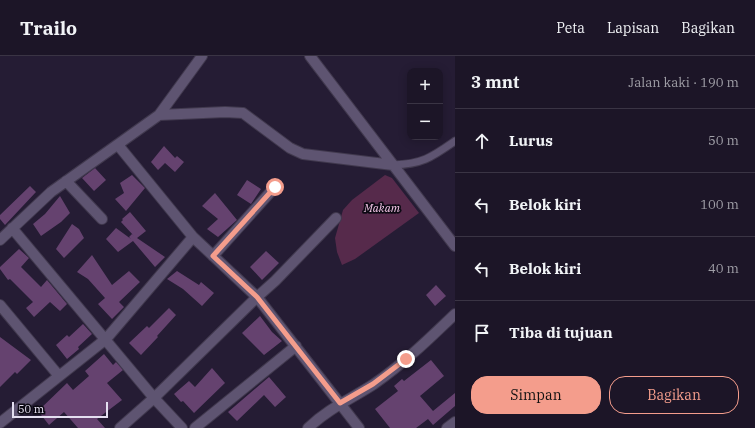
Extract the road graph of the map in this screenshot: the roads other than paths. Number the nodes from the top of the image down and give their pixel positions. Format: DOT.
graph roads {
  1 [pos="202,56"];
  2 [pos="310,56"];
  3 [pos="159,116"];
  4 [pos="455,140"];
  5 [pos="118,145"];
  6 [pos="394,165"];
  7 [pos="66,181"];
  8 [pos="275,187"];
  9 [pos="336,218"];
  10 [pos="102,219"];
  11 [pos="12,228"];
  12 [pos="193,238"];
  13 [pos="0,240"];
  14 [pos="455,246"];
  15 [pos="213,256"];
  16 [pos="257,297"];
  17 [pos="0,305"];
  18 [pos="455,314"];
  19 [pos="106,339"];
  20 [pos="296,346"];
  21 [pos="59,376"];
  22 [pos="154,398"];
  23 [pos="340,403"];
  24 [pos="455,422"];
  25 [pos="0,423"];
  26 [pos="120,428"];
  27 [pos="182,428"];
  28 [pos="195,428"];
  29 [pos="308,428"];
  30 [pos="359,428"];
  31 [pos="447,428"];
  1 -- 3 [label="street"];
  2 -- 6 [label="street"];
  3 -- 5 [label="street"];
  3 -- 6 [label="street"];
  4 -- 6 [label="lane"];
  5 -- 7 [label="street"];
  5 -- 12 [label="street"];
  6 -- 14 [label="street"];
  7 -- 10 [label="street"];
  7 -- 11 [label="street"];
  8 -- 15 [label="street"];
  9 -- 16 [label="street"];
  11 -- 13 [label="street"];
  11 -- 19 [label="street"];
  12 -- 15 [label="street"];
  12 -- 19 [label="street"];
  15 -- 16 [label="street"];
  16 -- 20 [label="street"];
  16 -- 22 [label="street"];
  17 -- 21 [label="street"];
  18 -- 23 [label="street"];
  19 -- 21 [label="street"];
  19 -- 22 [label="street"];
  20 -- 23 [label="street"];
  20 -- 28 [label="street"];
  21 -- 25 [label="street"];
  22 -- 26 [label="street"];
  22 -- 27 [label="street"];
  23 -- 29 [label="street"];
  23 -- 30 [label="street"];
  24 -- 31 [label="street"];
}
